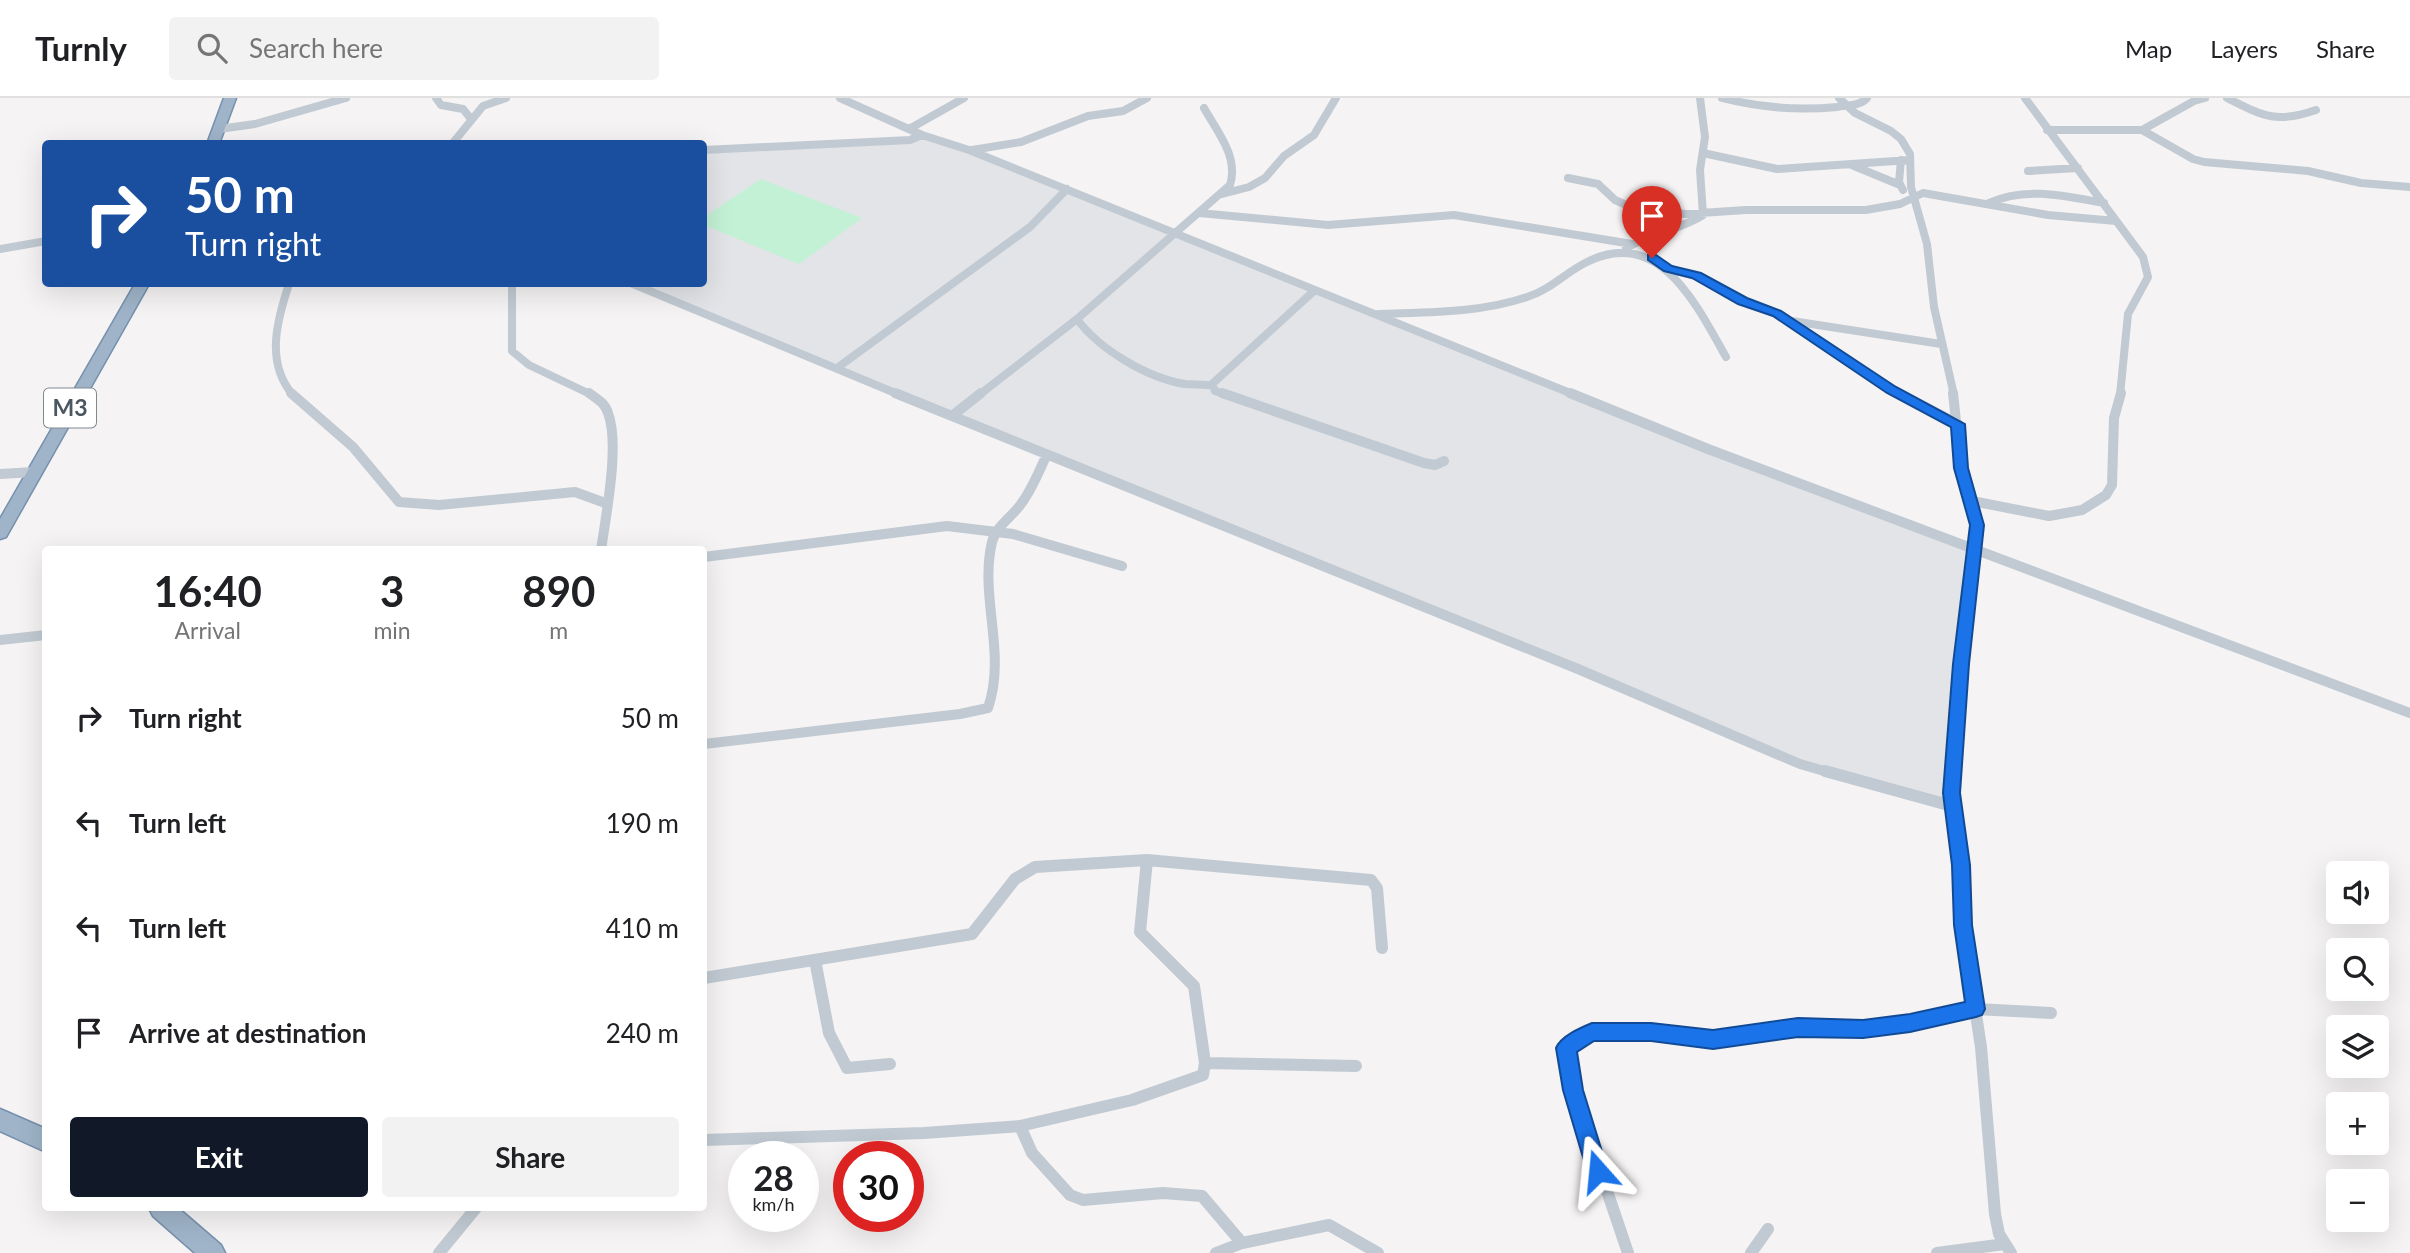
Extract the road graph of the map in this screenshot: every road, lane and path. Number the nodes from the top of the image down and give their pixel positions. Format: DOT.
graph roads {
  1 [pos="230,98"];
  2 [pos="346,98"];
  3 [pos="436,98"];
  4 [pos="506,98"];
  5 [pos="841,98"];
  6 [pos="964,98"];
  7 [pos="1147,98"];
  8 [pos="1336,98"];
  9 [pos="1700,98"];
  10 [pos="1722,98"];
  11 [pos="1867,98"];
  12 [pos="2025,98"];
  13 [pos="2206,98"];
  14 [pos="2227,98"];
  15 [pos="1842,101"];
  16 [pos="1204,108"];
  17 [pos="2316,110"];
  18 [pos="471,119"];
  19 [pos="909,129"];
  20 [pos="219,130"];
  21 [pos="2047,130"];
  22 [pos="2142,130"];
  23 [pos="922,135"];
  24 [pos="215,140"];
  25 [pos="455,140"];
  26 [pos="707,150"];
  27 [pos="969,150"];
  28 [pos="1703,153"];
  29 [pos="1906,160"];
  30 [pos="1849,165"];
  31 [pos="2078,168"];
  32 [pos="2028,171"];
  33 [pos="1568,178"];
  34 [pos="1900,185"];
  35 [pos="2410,187"];
  36 [pos="1067,189"];
  37 [pos="1222,194"];
  38 [pos="1914,198"];
  39 [pos="2104,203"];
  40 [pos="1989,204"];
  41 [pos="1199,213"];
  42 [pos="1703,215"];
  43 [pos="2116,221"];
  44 [pos="1173,232"];
  45 [pos="42,242"];
  46 [pos="1628,247"];
  47 [pos="0,249"];
  48 [pos="1668,269"];
  49 [pos="140,287"];
  50 [pos="288,287"];
  51 [pos="512,287"];
  52 [pos="640,287"];
  53 [pos="1315,290"];
  54 [pos="1375,314"];
  55 [pos="1077,319"];
  56 [pos="1790,321"];
  57 [pos="1941,344"];
  58 [pos="1726,358"];
  59 [pos="837,368"];
  60 [pos="1210,385"];
  61 [pos="952,416"];
  62 [pos="1958,424"];
  63 [pos="1046,456"];
  64 [pos="1444,461"];
  65 [pos="34,472"];
  66 [pos="0,474"];
  67 [pos="1972,501"];
  68 [pos="608,504"];
  69 [pos="998,529"];
  70 [pos="0,533"];
  71 [pos="602,546"];
  72 [pos="1973,548"];
  73 [pos="707,557"];
  74 [pos="1122,566"];
  75 [pos="42,635"];
  76 [pos="0,640"];
  77 [pos="2410,713"];
  78 [pos="707,744"];
  79 [pos="1952,806"];
  80 [pos="1147,860"];
  81 [pos="1382,948"];
  82 [pos="815,960"];
  83 [pos="707,978"];
  84 [pos="1976,1009"];
  85 [pos="2051,1013"];
  86 [pos="890,1063"];
  87 [pos="1205,1063"];
  88 [pos="1356,1066"];
  89 [pos="0,1120"];
  90 [pos="1020,1126"];
  91 [pos="42,1139"];
  92 [pos="707,1140"];
  93 [pos="164,1211"];
  94 [pos="474,1211"];
  95 [pos="1768,1230"];
  96 [pos="1242,1243"];
  97 [pos="2008,1249"];
  98 [pos="213,1253"];
  99 [pos="439,1253"];
  100 [pos="1216,1253"];
  101 [pos="1378,1253"];
  102 [pos="1628,1253"];
  103 [pos="1751,1253"];
  104 [pos="1937,1253"];
  1 -- 20 [label="highway"];
  2 -- 20 [label="street"];
  3 -- 18 [label="street"];
  4 -- 18 [label="street"];
  5 -- 19 [label="street"];
  6 -- 19 [label="street"];
  7 -- 27 [label="street"];
  8 -- 37 [label="street"];
  9 -- 28 [label="street"];
  10 -- 15 [label="street"];
  11 -- 15 [label="street"];
  12 -- 21 [label="street"];
  13 -- 22 [label="street"];
  14 -- 17 [label="street"];
  15 -- 29 [label="street"];
  16 -- 37 [label="street"];
  18 -- 25 [label="street"];
  19 -- 23 [label="street"];
  20 -- 24 [label="highway"];
  21 -- 22 [label="street"];
  21 -- 31 [label="street"];
  22 -- 35 [label="street"];
  23 -- 26 [label="street"];
  23 -- 27 [label="street"];
  27 -- 36 [label="street"];
  28 -- 30 [label="street"];
  28 -- 42 [label="street"];
  29 -- 30 [label="street"];
  29 -- 34 [label="street"];
  29 -- 38 [label="street"];
  30 -- 34 [label="street"];
  31 -- 32 [label="street"];
  31 -- 39 [label="street"];
  33 -- 42 [label="street"];
  34 -- 38 [label="street"];
  36 -- 44 [label="street"];
  36 -- 59 [label="street"];
  37 -- 41 [label="street"];
  38 -- 40 [label="street"];
  38 -- 42 [label="street"];
  38 -- 57 [label="street"];
  39 -- 40 [label="street"];
  39 -- 43 [label="street"];
  40 -- 43 [label="street"];
  41 -- 44 [label="street"];
  41 -- 46 [label="street"];
  42 -- 46 [label="street"];
  43 -- 67 [label="street"];
  44 -- 53 [label="street"];
  44 -- 55 [label="street"];
  45 -- 47 [label="street"];
  46 -- 48 [label="street"];
  46 -- 54 [label="street"];
  48 -- 56 [label="street"];
  48 -- 58 [label="street"];
  49 -- 65 [label="highway, M3"];
  50 -- 68 [label="street"];
  51 -- 68 [label="street"];
  52 -- 59 [label="street"];
  53 -- 54 [label="street"];
  53 -- 60 [label="street"];
  54 -- 72 [label="street"];
  55 -- 60 [label="street"];
  55 -- 61 [label="street"];
  56 -- 57 [label="street"];
  56 -- 62 [label="street"];
  57 -- 62 [label="street"];
  59 -- 61 [label="street"];
  60 -- 64 [label="street"];
  61 -- 63 [label="street"];
  62 -- 67 [label="street"];
  63 -- 69 [label="street"];
  63 -- 79 [label="street"];
  65 -- 66 [label="street"];
  65 -- 70 [label="highway, M3"];
  67 -- 72 [label="street"];
  68 -- 71 [label="street"];
  69 -- 73 [label="street"];
  69 -- 74 [label="street"];
  69 -- 78 [label="street"];
  72 -- 77 [label="street"];
  72 -- 79 [label="street"];
  75 -- 76 [label="street"];
  79 -- 84 [label="street"];
  80 -- 81 [label="street"];
  80 -- 82 [label="street"];
  80 -- 87 [label="street"];
  82 -- 83 [label="street"];
  82 -- 86 [label="street"];
  84 -- 85 [label="street"];
  84 -- 97 [label="street"];
  84 -- 102 [label="street"];
  87 -- 88 [label="street"];
  87 -- 90 [label="street"];
  89 -- 91 [label="highway"];
  90 -- 92 [label="street"];
  90 -- 96 [label="street"];
  93 -- 98 [label="highway"];
  94 -- 99 [label="street"];
  95 -- 103 [label="street"];
  96 -- 100 [label="street"];
  96 -- 101 [label="street"];
  97 -- 104 [label="street"];
}
